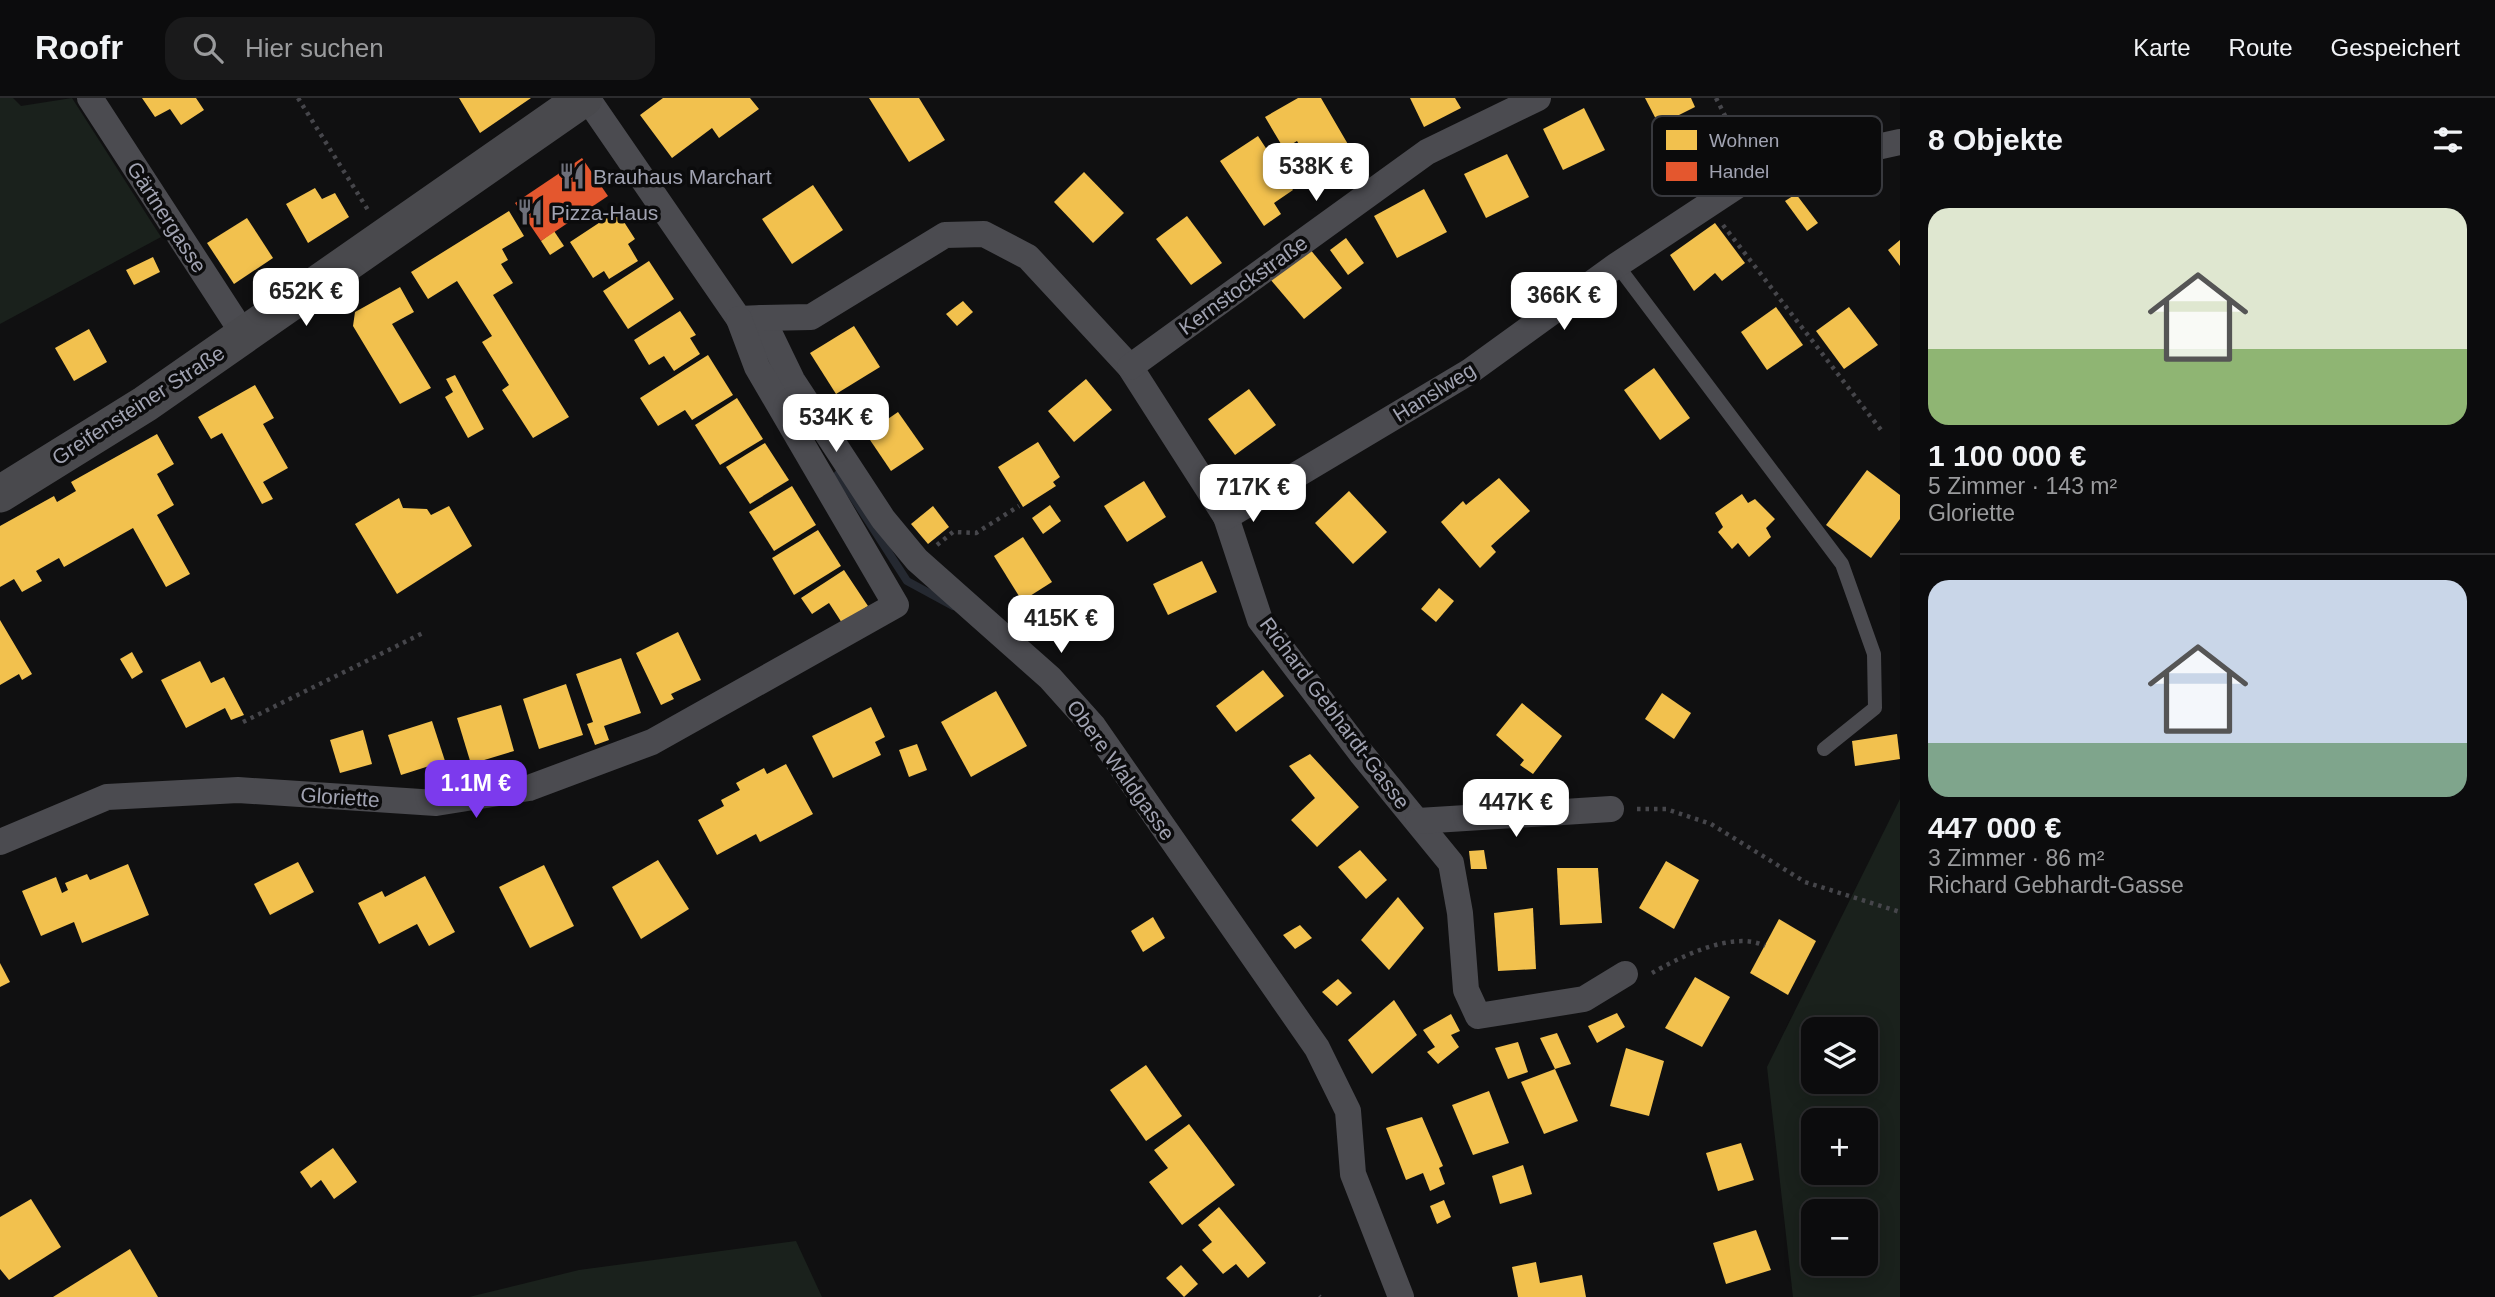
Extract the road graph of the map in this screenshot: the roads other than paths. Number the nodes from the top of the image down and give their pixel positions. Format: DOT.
graph roads {
  1 [pos="90,98"];
  2 [pos="586,98"];
  3 [pos="1538,98"];
  4 [pos="1900,142"];
  5 [pos="1882,146"];
  6 [pos="1721,196"];
  7 [pos="1617,265"];
  8 [pos="751,318"];
  9 [pos="244,335"];
  10 [pos="1129,367"];
  11 [pos="0,494"];
  12 [pos="1226,517"];
  13 [pos="896,605"];
  14 [pos="1824,750"];
  15 [pos="1611,809"];
  16 [pos="1418,821"];
  17 [pos="0,842"];
  18 [pos="1625,974"];
  19 [pos="1401,1297"];
  1 -- 9 [label="street, Gärtnergasse"];
  2 -- 8 [label="street, Obere Waldgasse"];
  2 -- 9 [label="main road, Greifensteiner Straße"];
  3 -- 10 [label="street, Kernstockstraße"];
  4 -- 5 [label="street, Hanslweg"];
  6 -- 7 [label="street, Hanslweg"];
  7 -- 12 [label="street, Hanslweg"];
  7 -- 14 [label="lane"];
  8 -- 10 [label="street, Richard Gebhardt-Gasse"];
  8 -- 13 [label="street, Obere Waldgasse"];
  8 -- 19 [label="street, Obere Waldgasse"];
  9 -- 11 [label="main road, Greifensteiner Straße"];
  10 -- 12 [label="street, Richard Gebhardt-Gasse"];
  12 -- 16 [label="street, Richard Gebhardt-Gasse"];
  13 -- 17 [label="street, Gloriette"];
  15 -- 16 [label="street, Richard Gebhardt-Gasse"];
  16 -- 18 [label="street, Richard Gebhardt-Gasse"];
}
